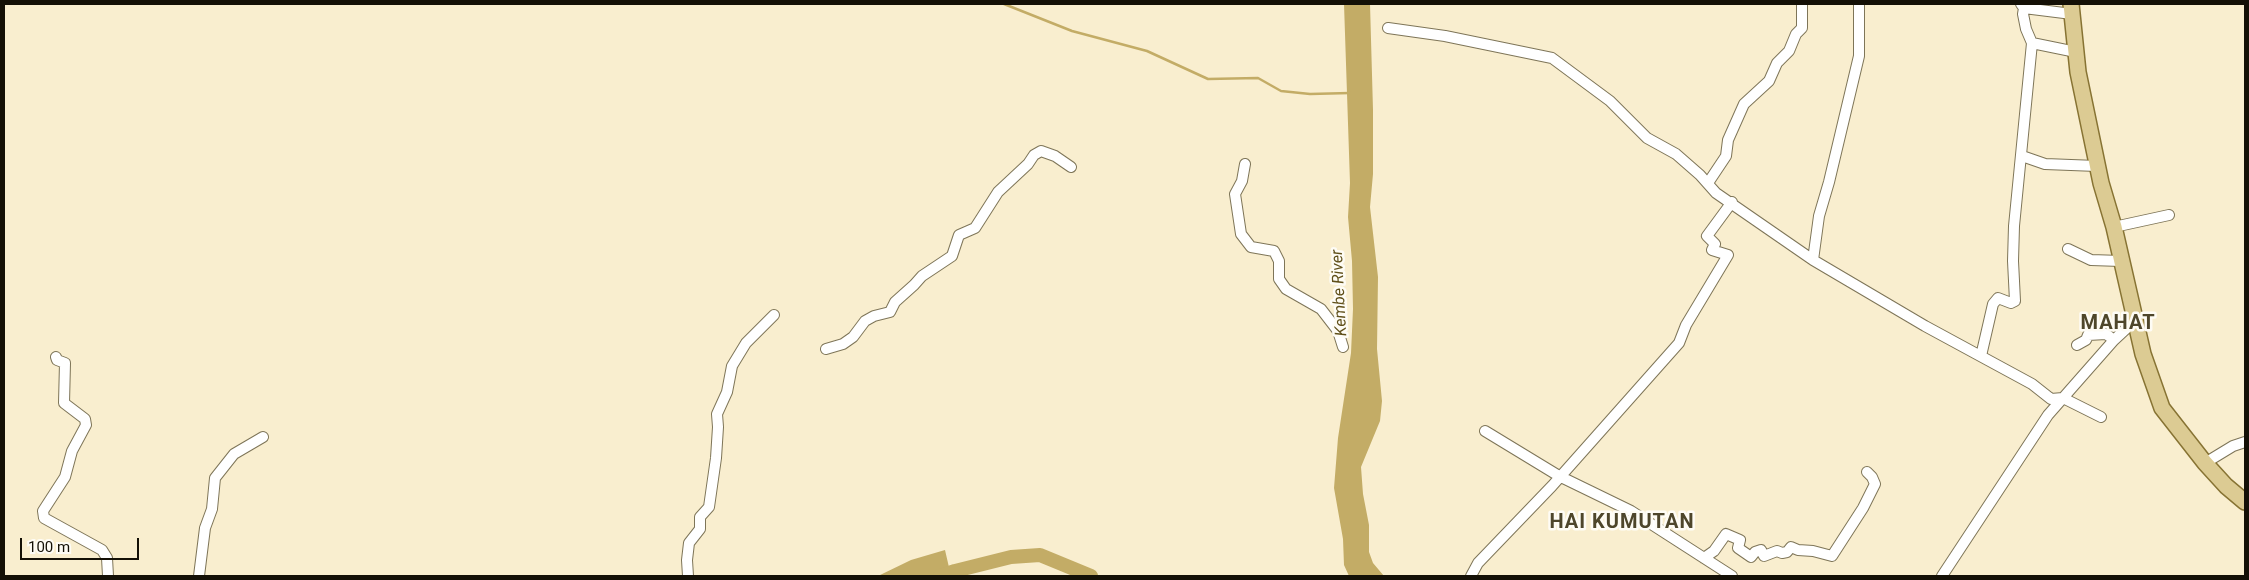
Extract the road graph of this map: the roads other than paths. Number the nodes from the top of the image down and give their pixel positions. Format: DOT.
graph roads {
  1 [pos="1802,4"];
  2 [pos="1859,4"];
  3 [pos="2023,5"];
  4 [pos="2072,9"];
  5 [pos="1388,28"];
  6 [pos="2032,42"];
  7 [pos="2076,52"];
  8 [pos="2022,156"];
  9 [pos="1245,164"];
  10 [pos="2097,166"];
  11 [pos="1070,167"];
  12 [pos="1708,183"];
  13 [pos="1732,202"];
  14 [pos="2169,215"];
  15 [pos="2114,227"];
  16 [pos="2068,249"];
  17 [pos="1813,260"];
  18 [pos="2122,261"];
  19 [pos="774,315"];
  20 [pos="2136,323"];
  21 [pos="2114,340"];
  22 [pos="2077,346"];
  23 [pos="1343,347"];
  24 [pos="826,349"];
  25 [pos="1981,356"];
  26 [pos="56,357"];
  27 [pos="2063,398"];
  28 [pos="2100,417"];
  29 [pos="1485,431"];
  30 [pos="263,437"];
  31 [pos="2245,442"];
  32 [pos="2205,463"];
  33 [pos="1867,472"];
  34 [pos="1559,476"];
  35 [pos="2245,502"];
  36 [pos="1704,558"];
  37 [pos="108,576"];
  38 [pos="199,576"];
  39 [pos="688,576"];
  40 [pos="1470,576"];
  41 [pos="1732,576"];
  42 [pos="1942,576"];
  1 -- 12 [label="street"];
  2 -- 17 [label="street"];
  3 -- 4 [label="street"];
  3 -- 6 [label="street"];
  4 -- 7 [label="main road"];
  5 -- 12 [label="street"];
  6 -- 7 [label="street"];
  6 -- 8 [label="street"];
  7 -- 10 [label="main road"];
  8 -- 10 [label="street"];
  8 -- 25 [label="street"];
  9 -- 23 [label="street"];
  10 -- 15 [label="main road"];
  11 -- 24 [label="street"];
  12 -- 13 [label="street"];
  13 -- 17 [label="street"];
  13 -- 34 [label="street"];
  14 -- 15 [label="street"];
  15 -- 18 [label="main road"];
  16 -- 18 [label="street"];
  17 -- 25 [label="street"];
  18 -- 20 [label="main road"];
  19 -- 39 [label="street"];
  20 -- 21 [label="street"];
  20 -- 32 [label="main road"];
  21 -- 22 [label="street"];
  21 -- 27 [label="street"];
  25 -- 27 [label="street"];
  26 -- 37 [label="street"];
  27 -- 28 [label="street"];
  27 -- 42 [label="street"];
  29 -- 34 [label="street"];
  30 -- 38 [label="street"];
  31 -- 32 [label="street"];
  32 -- 35 [label="main road"];
  33 -- 36 [label="street"];
  34 -- 36 [label="street"];
  34 -- 40 [label="street"];
  36 -- 41 [label="street"];
}
